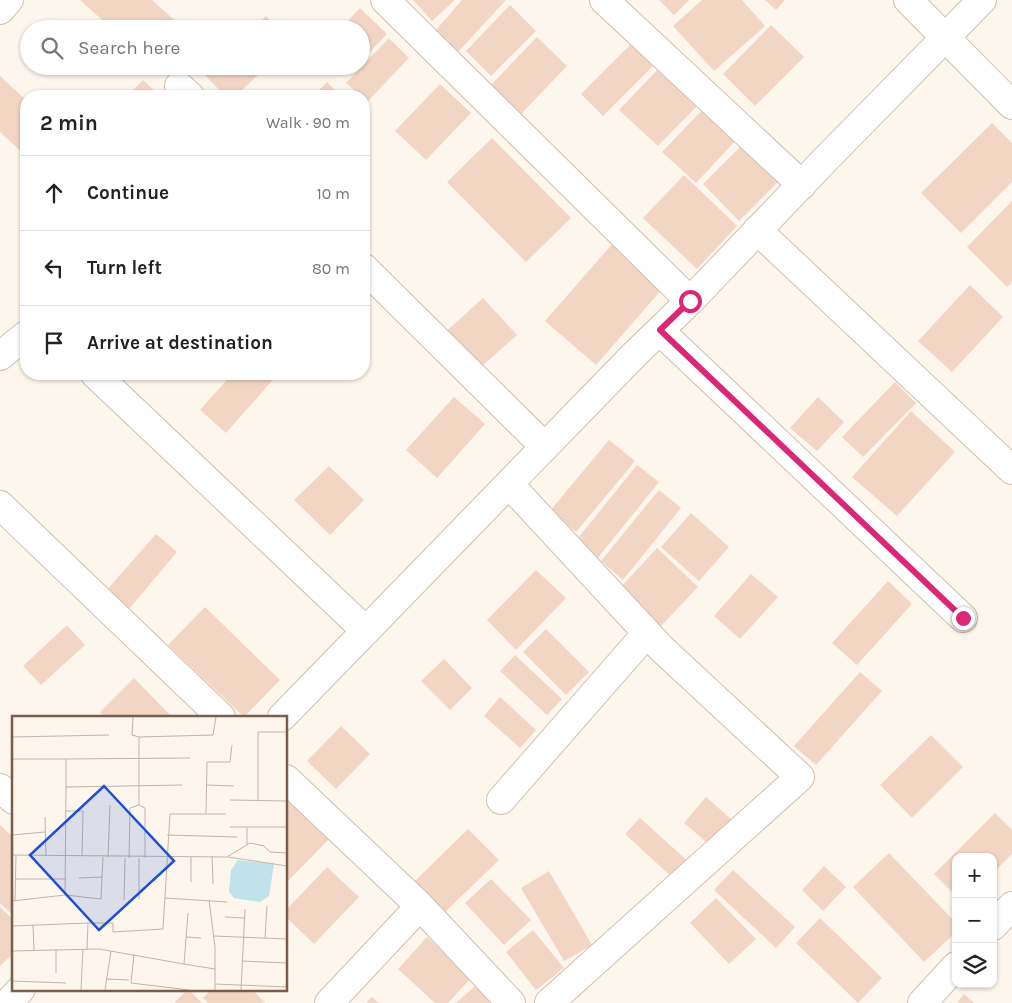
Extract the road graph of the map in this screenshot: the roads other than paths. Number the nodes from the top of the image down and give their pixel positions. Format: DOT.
graph roads {
  1 [pos="9,0"];
  2 [pos="385,0"];
  3 [pos="604,0"];
  4 [pos="908,0"];
  5 [pos="982,0"];
  6 [pos="0,10"];
  7 [pos="945,39"];
  8 [pos="1012,104"];
  9 [pos="802,185"];
  10 [pos="757,230"];
  11 [pos="370,274"];
  12 [pos="690,301"];
  13 [pos="660,330"];
  14 [pos="20,340"];
  15 [pos="0,356"];
  16 [pos="101,380"];
  17 [pos="545,447"];
  18 [pos="1012,470"];
  19 [pos="509,484"];
  20 [pos="0,505"];
  21 [pos="963,618"];
  22 [pos="366,631"];
  23 [pos="647,633"];
  24 [pos="220,716"];
  25 [pos="283,716"];
  26 [pos="288,781"];
  27 [pos="0,788"];
  28 [pos="12,798"];
  29 [pos="501,800"];
  30 [pos="420,906"];
  31 [pos="1012,906"];
  32 [pos="997,922"];
  33 [pos="952,970"];
  34 [pos="20,990"];
  35 [pos="8,1003"];
  36 [pos="329,1003"];
  37 [pos="511,1003"];
  38 [pos="549,1003"];
  39 [pos="922,1003"];
  1 -- 6 [label="street"];
  2 -- 12 [label="street"];
  3 -- 9 [label="street"];
  4 -- 7 [label="street"];
  5 -- 7 [label="street"];
  7 -- 8 [label="street"];
  7 -- 9 [label="street"];
  9 -- 10 [label="street"];
  10 -- 12 [label="street"];
  10 -- 18 [label="street"];
  11 -- 17 [label="street"];
  12 -- 13 [label="street"];
  13 -- 17 [label="street"];
  13 -- 21 [label="street"];
  14 -- 15 [label="street"];
  16 -- 22 [label="street"];
  17 -- 19 [label="street"];
  19 -- 22 [label="street"];
  19 -- 23 [label="street"];
  20 -- 24 [label="street"];
  22 -- 25 [label="street"];
  23 -- 29 [label="street"];
  23 -- 38 [label="street"];
  26 -- 30 [label="street"];
  27 -- 28 [label="street"];
  30 -- 36 [label="street"];
  30 -- 37 [label="street"];
  31 -- 32 [label="street"];
  33 -- 39 [label="street"];
  34 -- 35 [label="street"];
}
